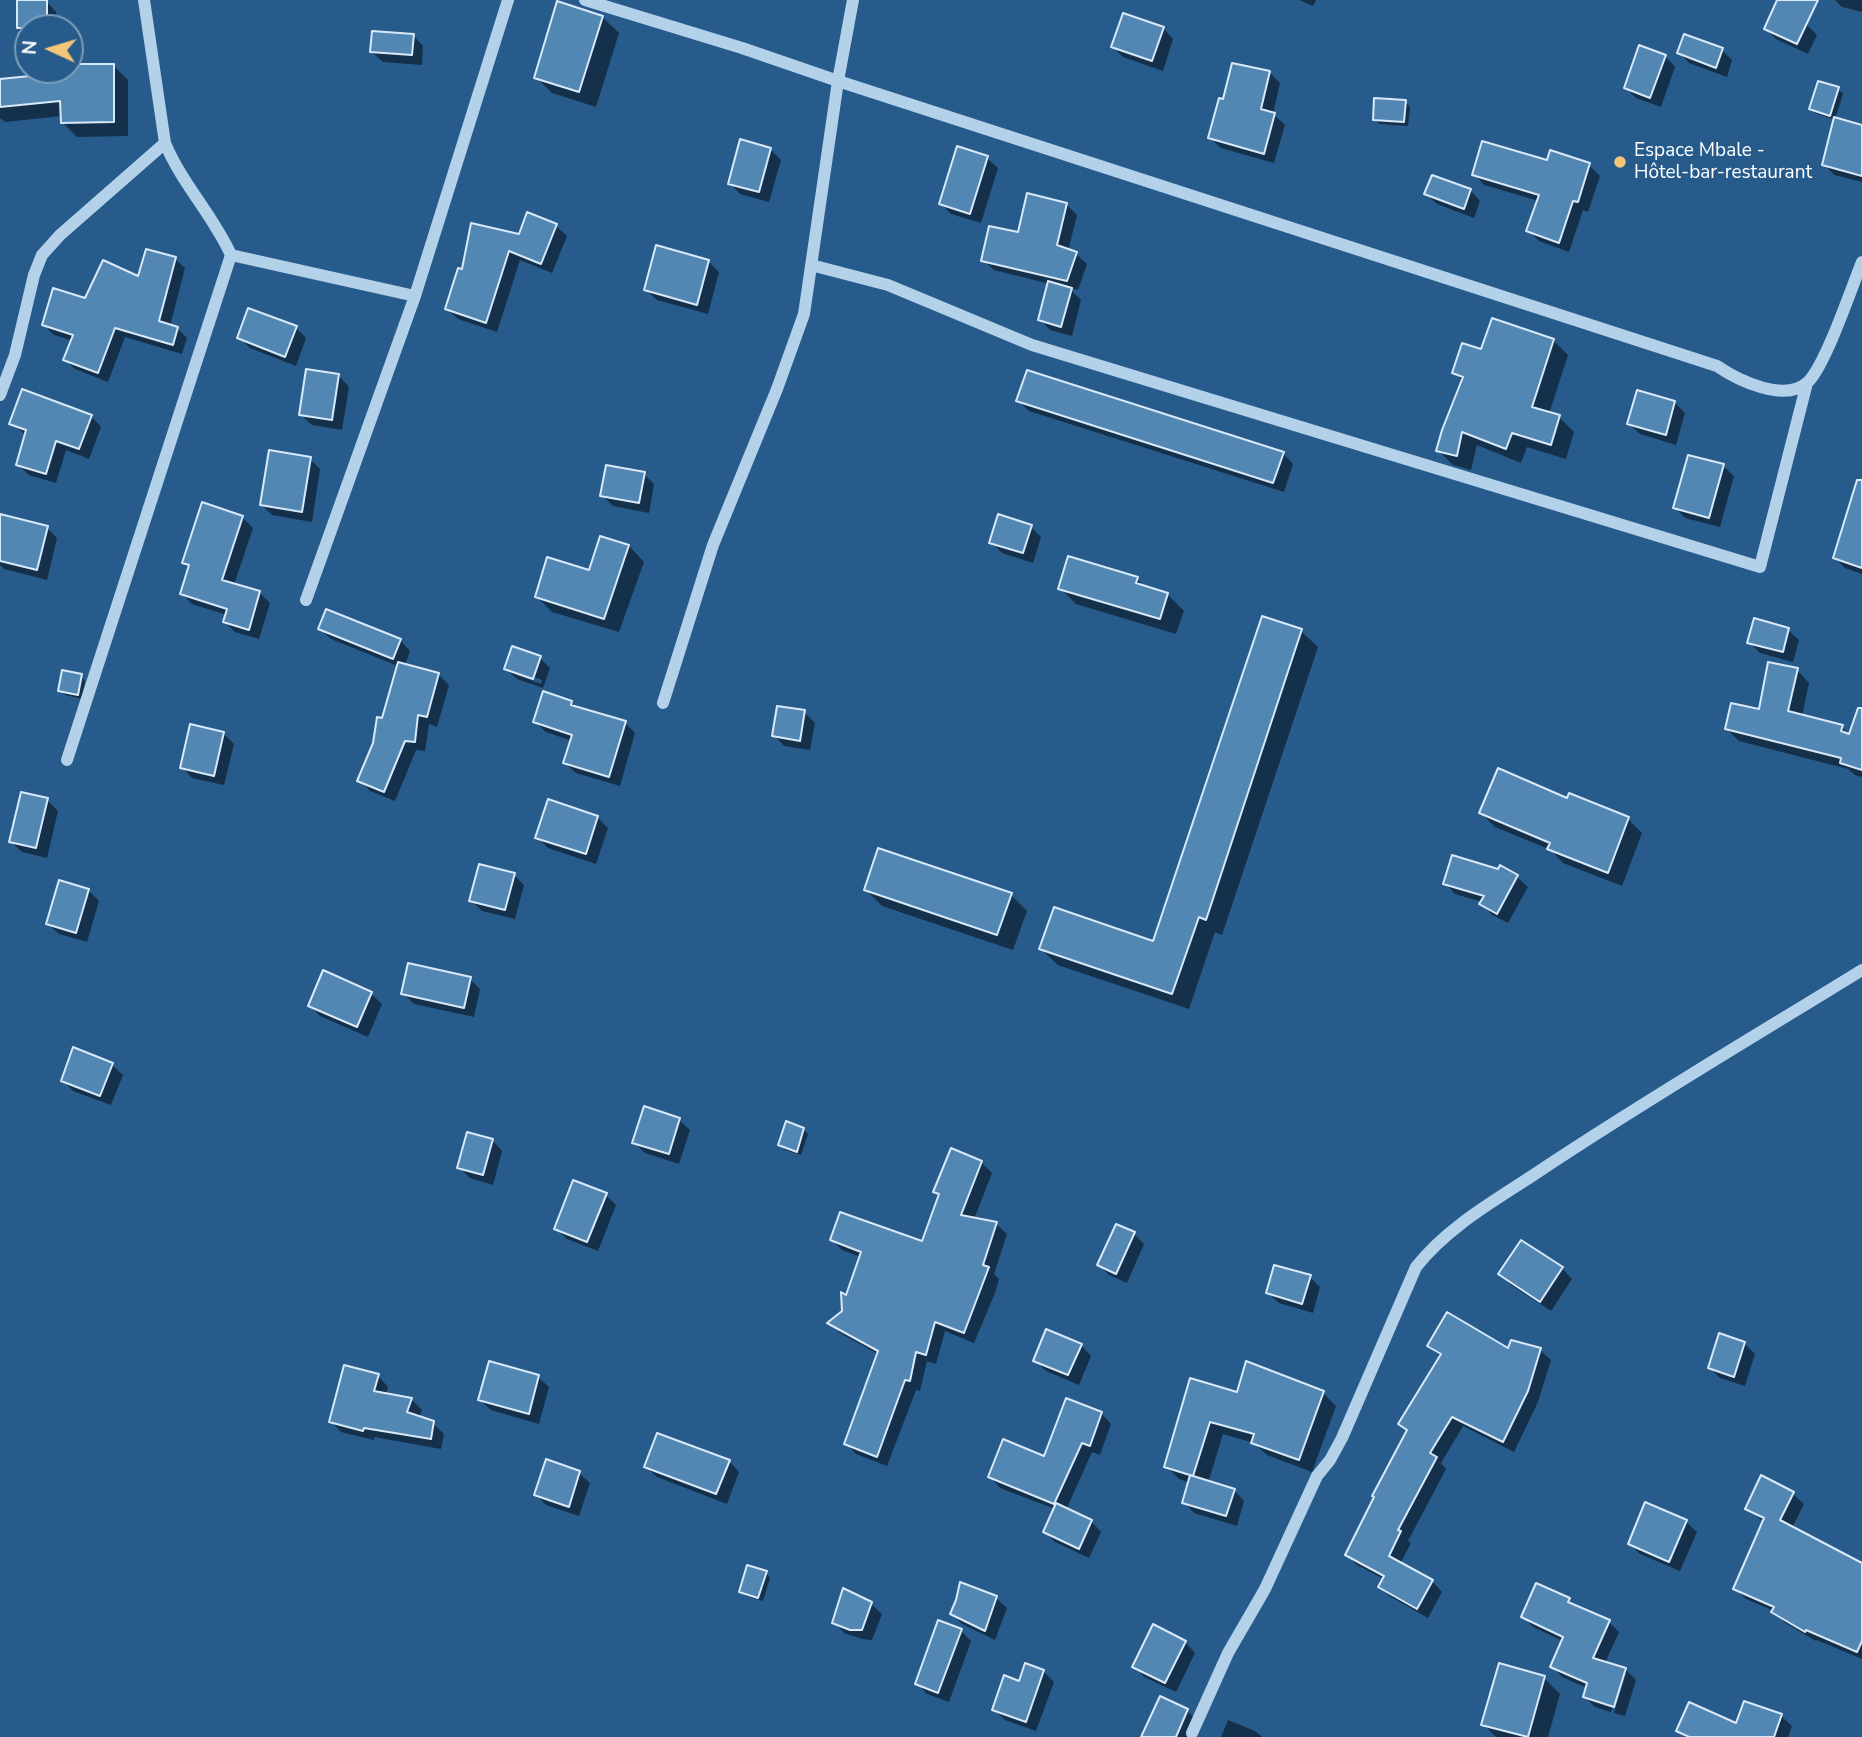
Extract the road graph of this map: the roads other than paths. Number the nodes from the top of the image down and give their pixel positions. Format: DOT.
graph roads {
  1 [pos="144,0"];
  2 [pos="508,0"];
  3 [pos="585,0"];
  4 [pos="853,0"];
  5 [pos="838,82"];
  6 [pos="165,143"];
  7 [pos="231,255"];
  8 [pos="1862,262"];
  9 [pos="811,265"];
  10 [pos="415,296"];
  11 [pos="1807,383"];
  12 [pos="0,396"];
  13 [pos="306,600"];
  14 [pos="663,703"];
  15 [pos="68,760"];
  16 [pos="1862,970"];
  17 [pos="1192,1733"];
  1 -- 6 [label="street"];
  2 -- 10 [label="street"];
  3 -- 5 [label="street"];
  4 -- 5 [label="street"];
  5 -- 9 [label="street"];
  5 -- 11 [label="street"];
  6 -- 7 [label="street"];
  6 -- 12 [label="street"];
  7 -- 10 [label="street"];
  7 -- 15 [label="street"];
  8 -- 11 [label="street"];
  9 -- 11 [label="street"];
  9 -- 14 [label="street"];
  10 -- 13 [label="street"];
  16 -- 17 [label="street"];
}
